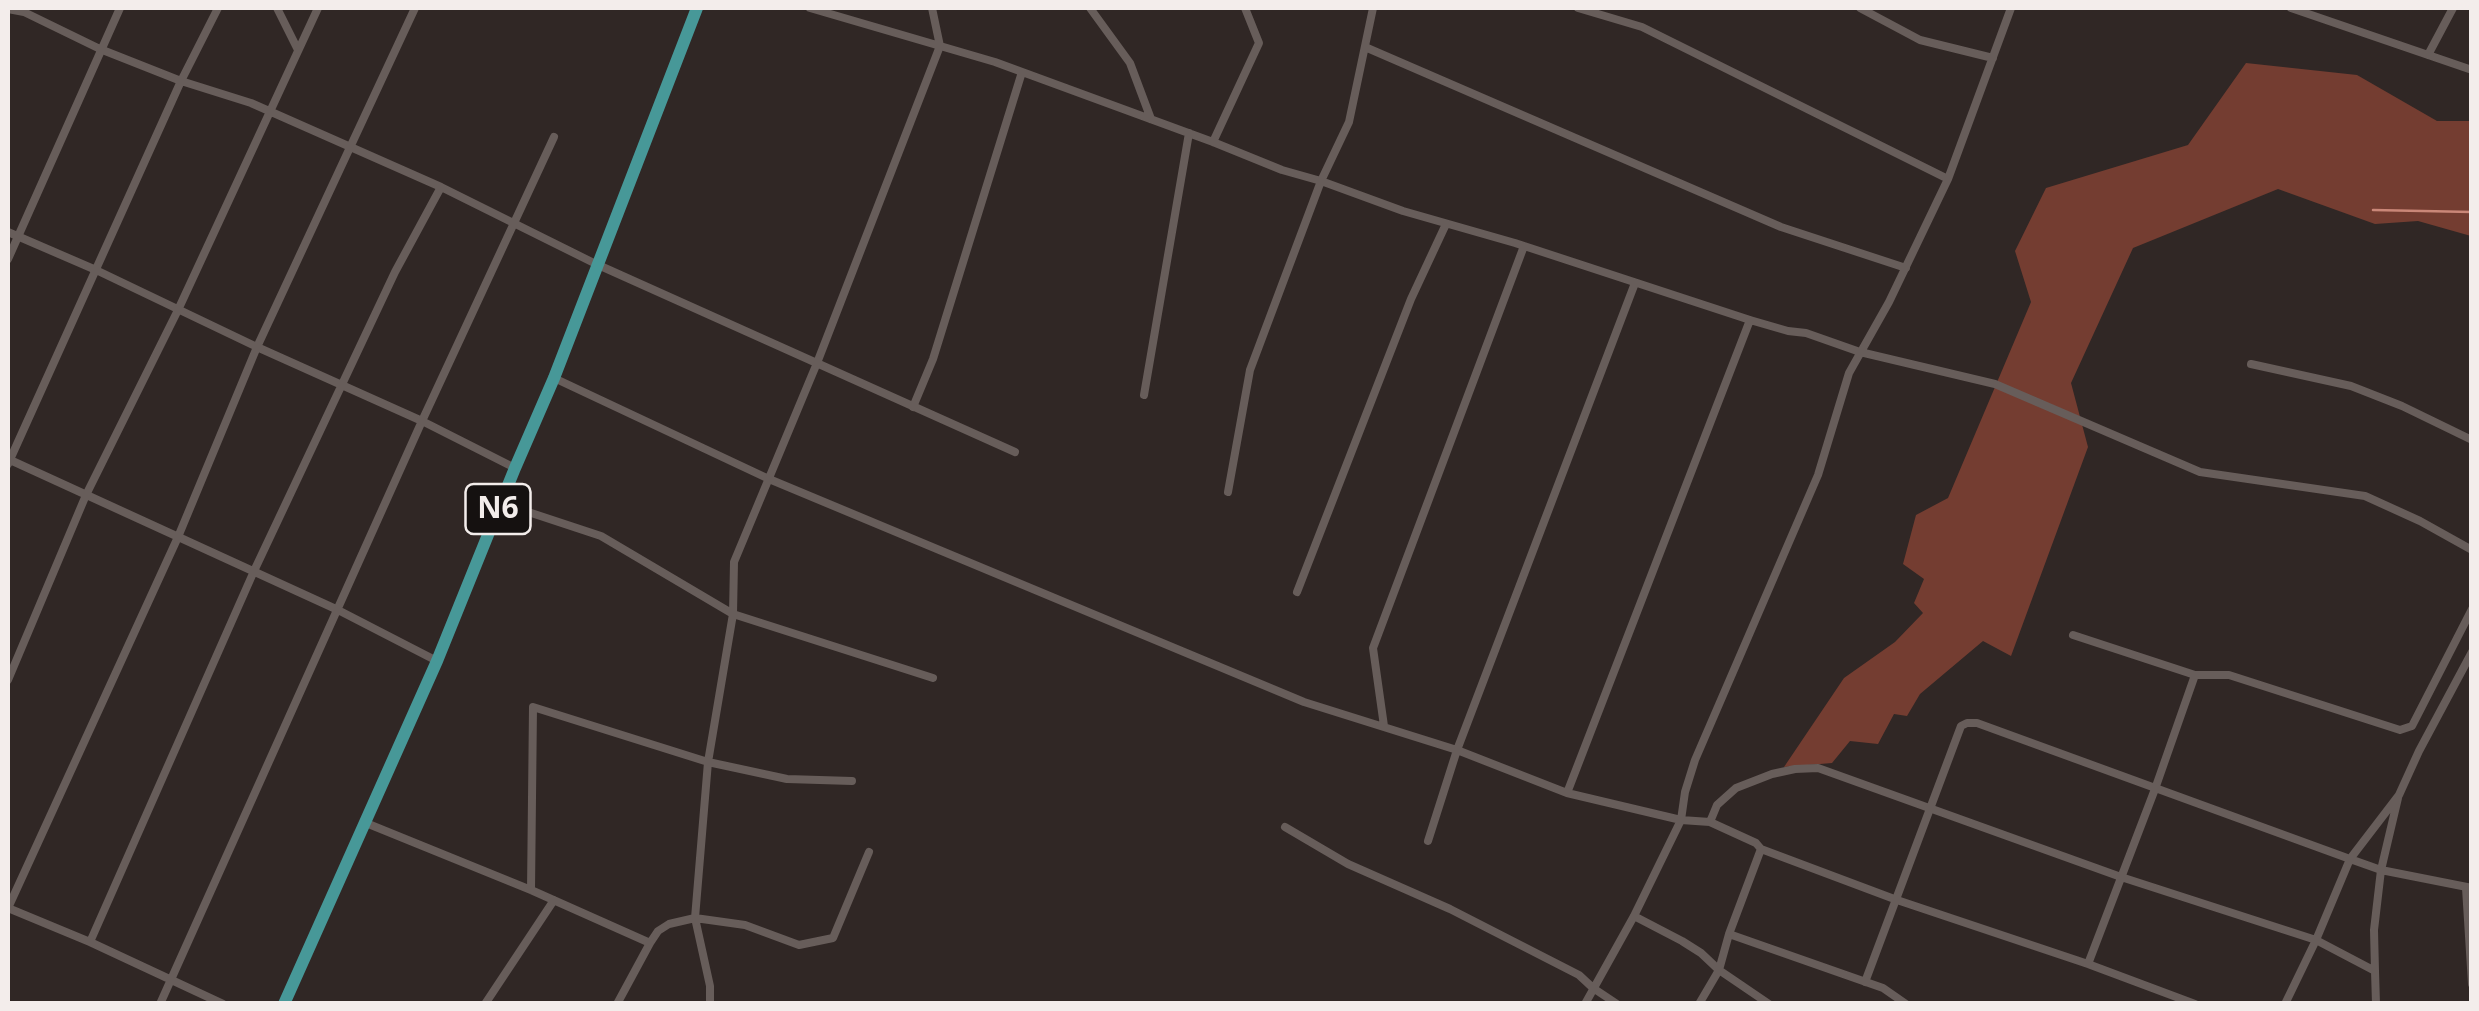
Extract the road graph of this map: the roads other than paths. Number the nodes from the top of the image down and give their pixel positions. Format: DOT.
graph roads {
  1 [pos="120,8"];
  2 [pos="218,8"];
  3 [pos="277,8"];
  4 [pos="318,8"];
  5 [pos="416,8"];
  6 [pos="696,8"];
  7 [pos="810,8"];
  8 [pos="932,8"];
  9 [pos="1090,8"];
  10 [pos="1245,8"];
  11 [pos="1373,8"];
  12 [pos="1578,8"];
  13 [pos="1860,8"];
  14 [pos="2012,8"];
  15 [pos="2292,8"];
  16 [pos="2453,8"];
  17 [pos="8,9"];
  18 [pos="940,46"];
  19 [pos="1366,46"];
  20 [pos="100,50"];
  21 [pos="298,50"];
  22 [pos="2428,54"];
  23 [pos="1993,58"];
  24 [pos="2472,70"];
  25 [pos="1022,72"];
  26 [pos="181,80"];
  27 [pos="270,112"];
  28 [pos="1151,119"];
  29 [pos="1188,133"];
  30 [pos="554,137"];
  31 [pos="1213,142"];
  32 [pos="351,149"];
  33 [pos="1948,179"];
  34 [pos="1321,181"];
  35 [pos="441,187"];
  36 [pos="1446,224"];
  37 [pos="513,225"];
  38 [pos="8,232"];
  39 [pos="18,237"];
  40 [pos="1524,246"];
  41 [pos="8,259"];
  42 [pos="596,264"];
  43 [pos="1906,268"];
  44 [pos="96,270"];
  45 [pos="1635,283"];
  46 [pos="178,310"];
  47 [pos="1750,320"];
  48 [pos="257,347"];
  49 [pos="1860,352"];
  50 [pos="817,363"];
  51 [pos="2251,364"];
  52 [pos="554,378"];
  53 [pos="343,384"];
  54 [pos="1144,395"];
  55 [pos="914,407"];
  56 [pos="422,420"];
  57 [pos="2472,440"];
  58 [pos="1015,452"];
  59 [pos="8,461"];
  60 [pos="515,468"];
  61 [pos="769,478"];
  62 [pos="1228,492"];
  63 [pos="86,495"];
  64 [pos="501,502"];
  65 [pos="178,537"];
  66 [pos="2472,550"];
  67 [pos="254,571"];
  68 [pos="1297,592"];
  69 [pos="2472,609"];
  70 [pos="338,610"];
  71 [pos="733,614"];
  72 [pos="2073,635"];
  73 [pos="2472,652"];
  74 [pos="437,661"];
  75 [pos="2195,675"];
  76 [pos="933,678"];
  77 [pos="8,680"];
  78 [pos="1384,726"];
  79 [pos="1458,750"];
  80 [pos="708,762"];
  81 [pos="852,781"];
  82 [pos="2155,789"];
  83 [pos="1567,793"];
  84 [pos="2399,796"];
  85 [pos="1930,807"];
  86 [pos="1680,820"];
  87 [pos="1710,822"];
  88 [pos="366,823"];
  89 [pos="1285,827"];
  90 [pos="1428,842"];
  91 [pos="1761,849"];
  92 [pos="869,852"];
  93 [pos="2350,860"];
  94 [pos="2382,870"];
  95 [pos="2121,876"];
  96 [pos="2469,888"];
  97 [pos="531,890"];
  98 [pos="554,900"];
  99 [pos="1896,900"];
  100 [pos="8,908"];
  101 [pos="1634,916"];
  102 [pos="695,918"];
  103 [pos="1728,934"];
  104 [pos="2316,940"];
  105 [pos="90,942"];
  106 [pos="650,943"];
  107 [pos="2088,964"];
  108 [pos="1719,970"];
  109 [pos="2375,971"];
  110 [pos="170,980"];
  111 [pos="1864,982"];
  112 [pos="2472,984"];
  113 [pos="1593,988"];
  114 [pos="160,1004"];
  115 [pos="223,1004"];
  116 [pos="284,1004"];
  117 [pos="485,1004"];
  118 [pos="618,1004"];
  119 [pos="710,1004"];
  120 [pos="1584,1004"];
  121 [pos="1617,1004"];
  122 [pos="1698,1004"];
  123 [pos="1770,1004"];
  124 [pos="1906,1004"];
  125 [pos="2195,1004"];
  126 [pos="2285,1004"];
  127 [pos="2376,1004"];
  1 -- 20 [label="street"];
  2 -- 26 [label="street"];
  3 -- 21 [label="street"];
  4 -- 21 [label="street"];
  5 -- 32 [label="street"];
  6 -- 42 [label="highway, N6"];
  7 -- 18 [label="street"];
  8 -- 18 [label="street"];
  9 -- 28 [label="street"];
  10 -- 31 [label="street"];
  11 -- 19 [label="street"];
  12 -- 33 [label="street"];
  13 -- 23 [label="street"];
  14 -- 23 [label="street"];
  15 -- 22 [label="street"];
  16 -- 22 [label="street"];
  17 -- 20 [label="street"];
  18 -- 25 [label="street"];
  18 -- 50 [label="street"];
  19 -- 34 [label="street"];
  19 -- 43 [label="street"];
  20 -- 26 [label="street"];
  20 -- 39 [label="street"];
  21 -- 27 [label="street"];
  22 -- 24 [label="street"];
  23 -- 33 [label="street"];
  25 -- 28 [label="street"];
  25 -- 55 [label="street"];
  26 -- 27 [label="street"];
  26 -- 44 [label="street"];
  27 -- 32 [label="street"];
  27 -- 46 [label="street"];
  28 -- 29 [label="street"];
  29 -- 31 [label="street"];
  29 -- 54 [label="street"];
  30 -- 37 [label="street"];
  31 -- 34 [label="street"];
  32 -- 35 [label="street"];
  32 -- 48 [label="street"];
  33 -- 43 [label="street"];
  34 -- 36 [label="street"];
  34 -- 62 [label="street"];
  35 -- 37 [label="street"];
  35 -- 53 [label="street"];
  36 -- 40 [label="street"];
  36 -- 68 [label="street"];
  37 -- 42 [label="street"];
  37 -- 56 [label="street"];
  38 -- 39 [label="street"];
  39 -- 41 [label="street"];
  39 -- 44 [label="street"];
  40 -- 45 [label="street"];
  40 -- 78 [label="street"];
  42 -- 50 [label="street"];
  42 -- 52 [label="highway, N6"];
  43 -- 49 [label="street"];
  44 -- 46 [label="street"];
  44 -- 59 [label="street"];
  45 -- 47 [label="street"];
  45 -- 79 [label="street"];
  46 -- 48 [label="street"];
  46 -- 63 [label="street"];
  47 -- 49 [label="street"];
  47 -- 83 [label="street"];
  48 -- 53 [label="street"];
  48 -- 65 [label="street"];
  49 -- 66 [label="street"];
  49 -- 86 [label="street"];
  50 -- 55 [label="street"];
  50 -- 61 [label="street"];
  51 -- 57 [label="street"];
  52 -- 60 [label="highway, N6"];
  52 -- 61 [label="street"];
  53 -- 56 [label="street"];
  53 -- 67 [label="street"];
  55 -- 58 [label="street"];
  56 -- 60 [label="street"];
  56 -- 70 [label="street"];
  59 -- 63 [label="street"];
  60 -- 64 [label="highway, N6"];
  61 -- 71 [label="street"];
  61 -- 78 [label="street"];
  63 -- 65 [label="street"];
  63 -- 77 [label="street"];
  64 -- 71 [label="street"];
  64 -- 74 [label="highway, N6"];
  65 -- 67 [label="street"];
  65 -- 100 [label="street"];
  67 -- 70 [label="street"];
  67 -- 105 [label="street"];
  69 -- 75 [label="street"];
  70 -- 74 [label="street"];
  70 -- 110 [label="street"];
  71 -- 76 [label="street"];
  71 -- 80 [label="street"];
  72 -- 75 [label="street"];
  73 -- 84 [label="street"];
  74 -- 88 [label="highway, N6"];
  75 -- 82 [label="street"];
  78 -- 79 [label="street"];
  79 -- 83 [label="street"];
  79 -- 90 [label="street"];
  80 -- 81 [label="street"];
  80 -- 97 [label="street"];
  80 -- 102 [label="street"];
  82 -- 85 [label="street"];
  82 -- 93 [label="street"];
  82 -- 95 [label="street"];
  83 -- 86 [label="street"];
  84 -- 93 [label="street"];
  84 -- 94 [label="street"];
  85 -- 87 [label="street"];
  85 -- 95 [label="street"];
  85 -- 99 [label="street"];
  86 -- 87 [label="street"];
  86 -- 101 [label="street"];
  87 -- 91 [label="street"];
  88 -- 97 [label="street"];
  88 -- 116 [label="highway, N6"];
  89 -- 113 [label="street"];
  91 -- 99 [label="street"];
  91 -- 103 [label="street"];
  92 -- 102 [label="street"];
  93 -- 94 [label="street"];
  93 -- 104 [label="street"];
  94 -- 96 [label="street"];
  94 -- 109 [label="street"];
  95 -- 104 [label="street"];
  95 -- 107 [label="street"];
  96 -- 112 [label="street"];
  97 -- 98 [label="street"];
  98 -- 106 [label="street"];
  98 -- 117 [label="street"];
  99 -- 107 [label="street"];
  99 -- 111 [label="street"];
  100 -- 105 [label="street"];
  101 -- 108 [label="street"];
  101 -- 113 [label="street"];
  102 -- 106 [label="street"];
  102 -- 119 [label="street"];
  103 -- 108 [label="street"];
  103 -- 111 [label="street"];
  104 -- 109 [label="street"];
  104 -- 126 [label="street"];
  105 -- 110 [label="street"];
  106 -- 118 [label="street"];
  107 -- 125 [label="street"];
  108 -- 122 [label="street"];
  108 -- 123 [label="street"];
  109 -- 127 [label="street"];
  110 -- 114 [label="street"];
  110 -- 115 [label="street"];
  111 -- 124 [label="street"];
  113 -- 120 [label="street"];
  113 -- 121 [label="street"];
}
